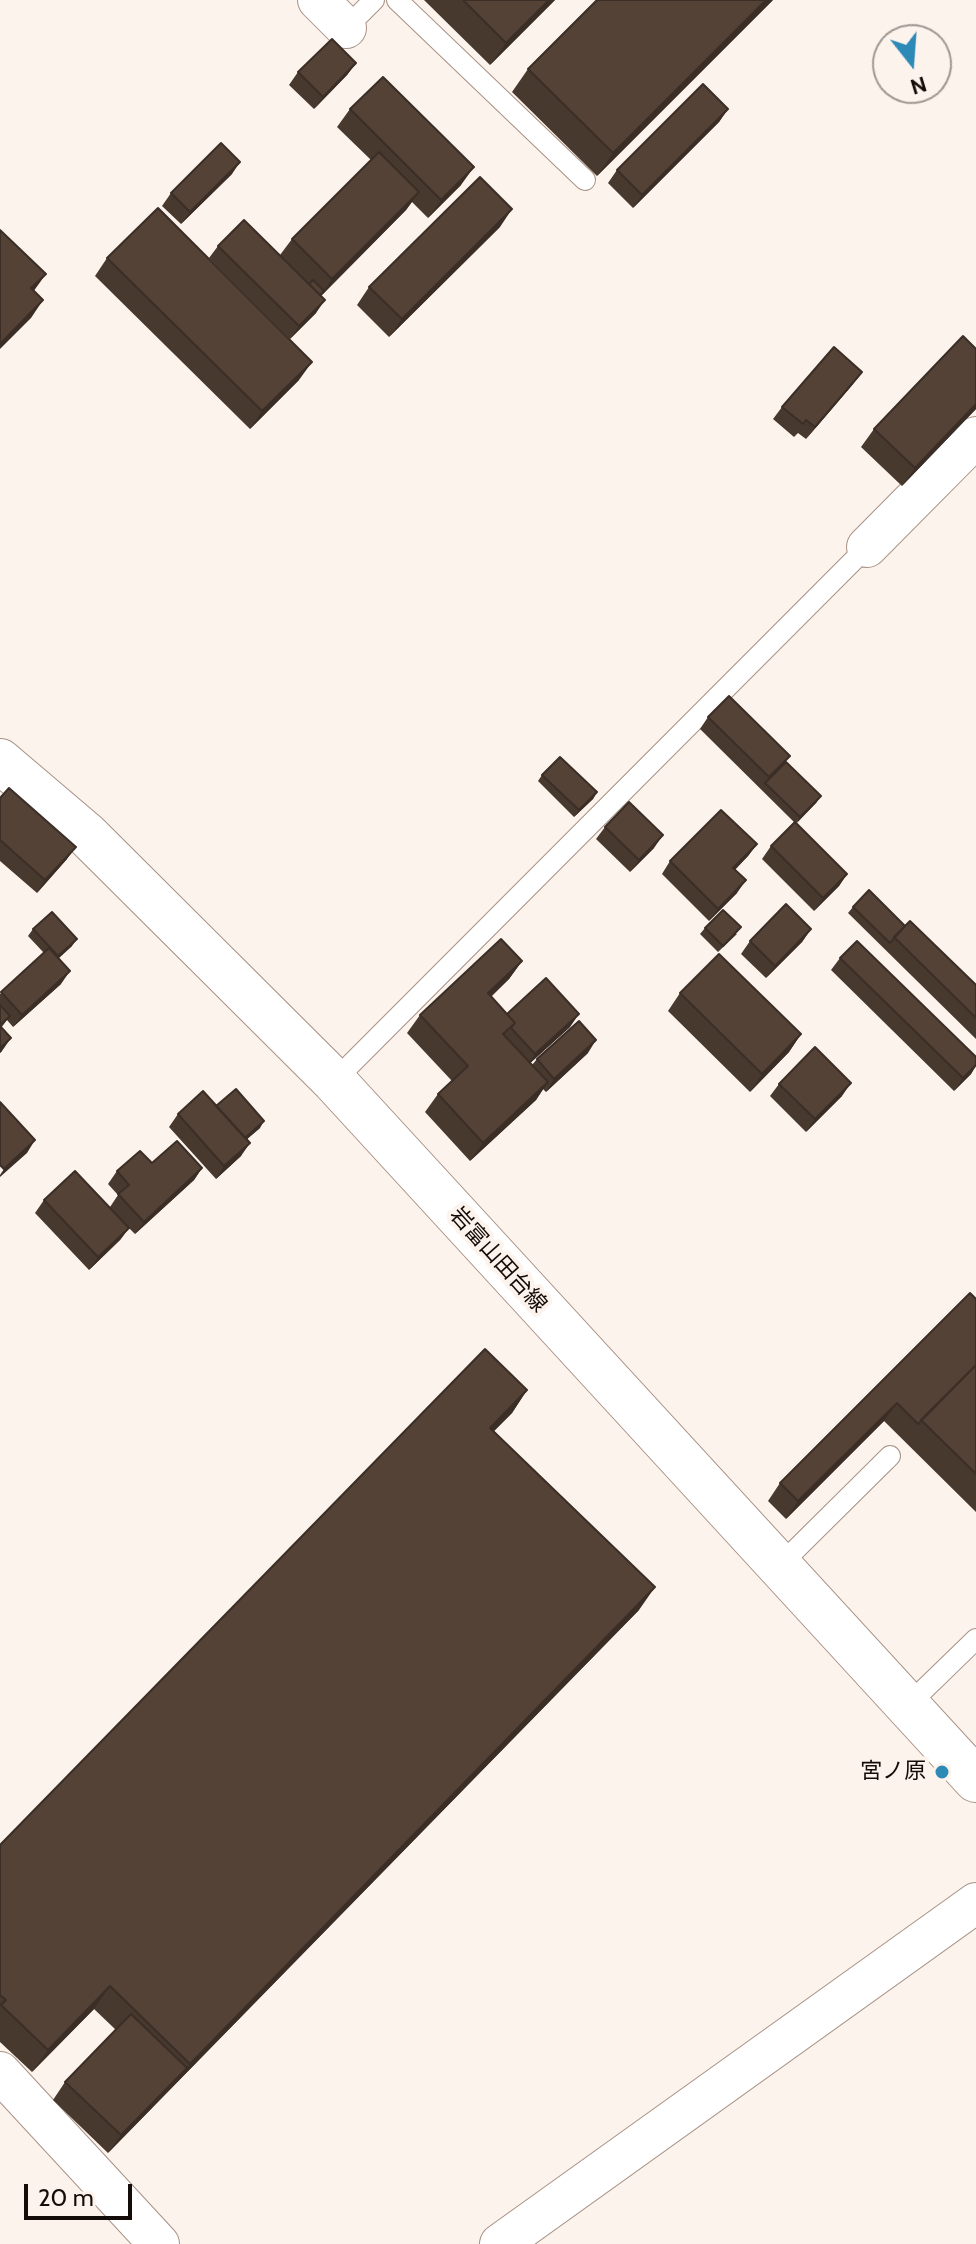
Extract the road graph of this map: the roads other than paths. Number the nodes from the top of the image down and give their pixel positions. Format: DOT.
graph roads {
  1 [pos="318,0"];
  2 [pos="374,0"];
  3 [pos="397,0"];
  4 [pos="346,28"];
  5 [pos="585,180"];
  6 [pos="976,437"];
  7 [pos="867,547"];
  8 [pos="0,761"];
  9 [pos="334,1081"];
  10 [pos="890,1456"];
  11 [pos="778,1567"];
  12 [pos="976,1639"];
  13 [pos="907,1706"];
  14 [pos="976,1780"];
  15 [pos="976,1903"];
  16 [pos="0,2072"];
  17 [pos="159,2244"];
  18 [pos="500,2244"];
  1 -- 4 [label="street"];
  2 -- 4 [label="lane"];
  3 -- 5 [label="lane"];
  6 -- 7 [label="street"];
  7 -- 9 [label="lane"];
  8 -- 9 [label="main road, 岩富山田台線"];
  9 -- 11 [label="main road, 岩富山田台線"];
  10 -- 11 [label="lane"];
  11 -- 13 [label="main road, 岩富山田台線"];
  12 -- 13 [label="lane"];
  13 -- 14 [label="main road, 岩富山田台線"];
  15 -- 18 [label="street"];
  16 -- 17 [label="street"];
}
